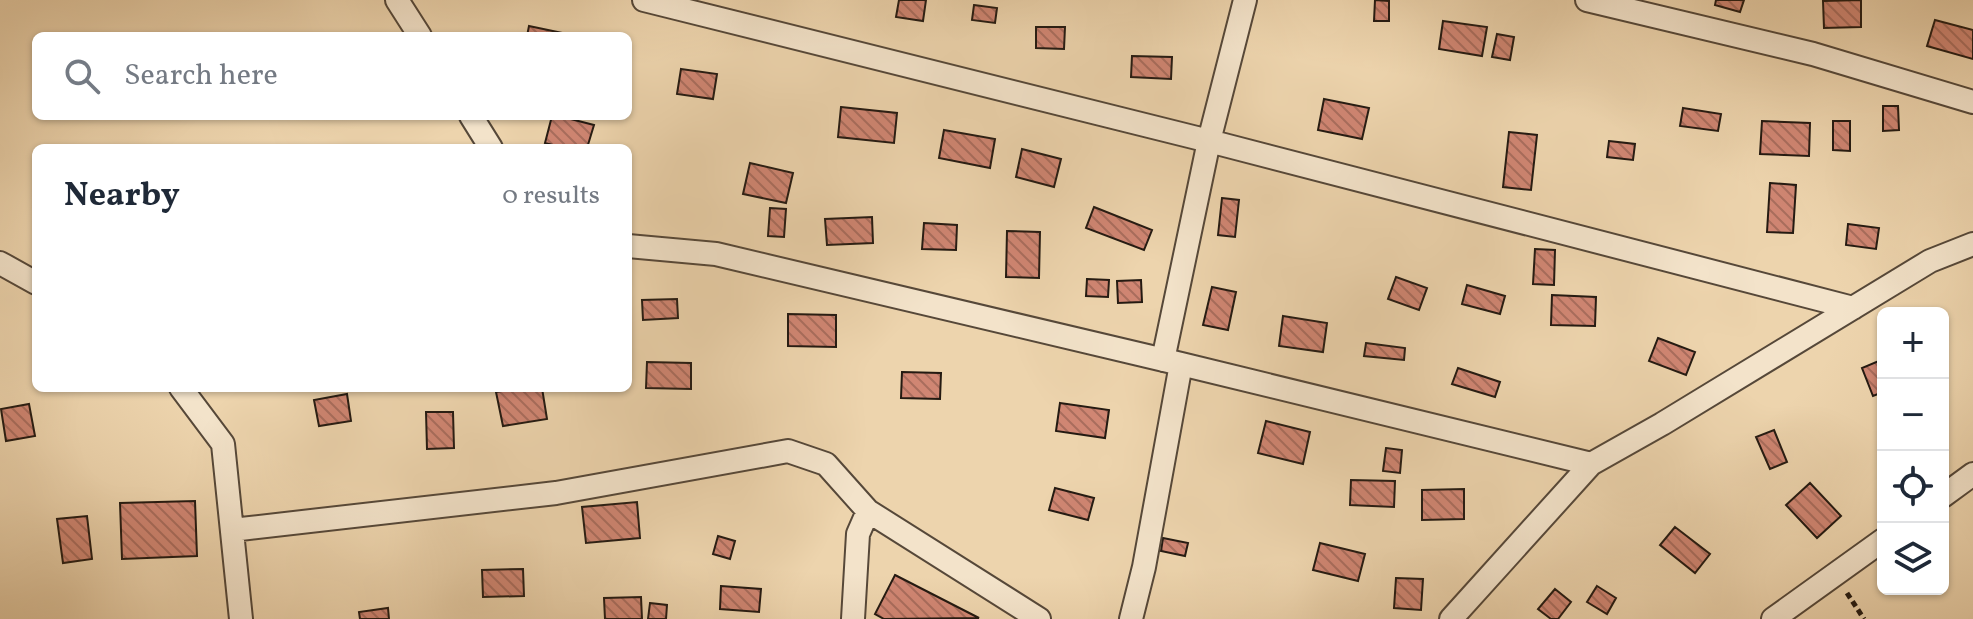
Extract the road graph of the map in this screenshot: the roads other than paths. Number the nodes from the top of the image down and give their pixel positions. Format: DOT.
graph roads {
  1 [pos="397,0"];
  2 [pos="644,0"];
  3 [pos="1245,0"];
  4 [pos="1587,0"];
  5 [pos="417,32"];
  6 [pos="1973,102"];
  7 [pos="474,120"];
  8 [pos="1209,141"];
  9 [pos="488,144"];
  10 [pos="1973,244"];
  11 [pos="632,246"];
  12 [pos="0,263"];
  13 [pos="32,281"];
  14 [pos="1853,308"];
  15 [pos="1172,362"];
  16 [pos="184,392"];
  17 [pos="1591,464"];
  18 [pos="1973,474"];
  19 [pos="1949,492"];
  20 [pos="868,511"];
  21 [pos="232,530"];
  22 [pos="1877,544"];
  23 [pos="241,619"];
  24 [pos="853,619"];
  25 [pos="1039,619"];
  26 [pos="1131,619"];
  27 [pos="1451,619"];
  28 [pos="1773,619"];
  1 -- 5 [label="street"];
  2 -- 8 [label="street"];
  3 -- 8 [label="street"];
  4 -- 6 [label="street"];
  7 -- 9 [label="street"];
  8 -- 14 [label="street"];
  8 -- 15 [label="street"];
  10 -- 14 [label="street"];
  11 -- 15 [label="street"];
  12 -- 13 [label="street"];
  14 -- 17 [label="street"];
  15 -- 17 [label="street"];
  15 -- 26 [label="street"];
  16 -- 21 [label="street"];
  17 -- 27 [label="street"];
  18 -- 19 [label="street"];
  20 -- 21 [label="street"];
  20 -- 24 [label="street"];
  20 -- 25 [label="street"];
  21 -- 23 [label="street"];
  22 -- 28 [label="street"];
}
